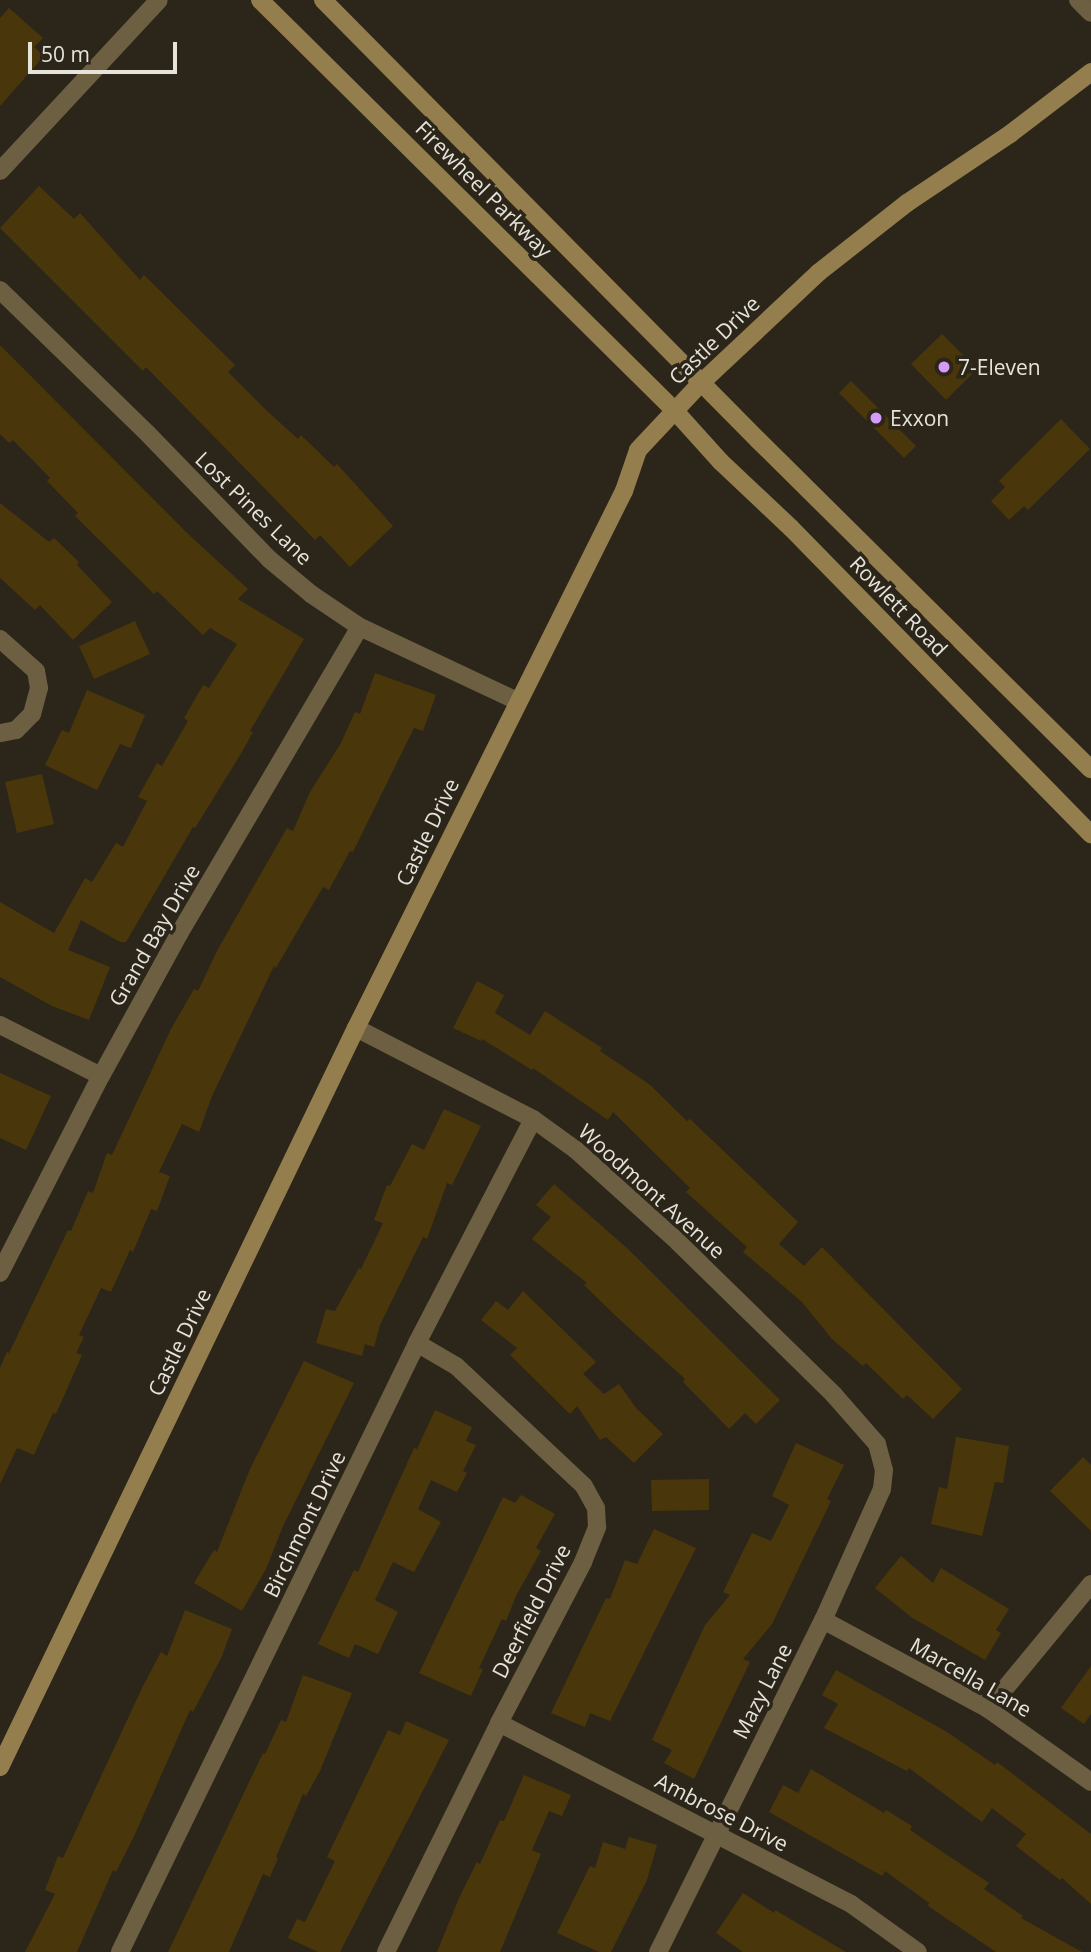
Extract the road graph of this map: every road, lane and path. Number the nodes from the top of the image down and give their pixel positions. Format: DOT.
graph roads {
  1 [pos="159,0"];
  2 [pos="260,0"];
  3 [pos="311,0"];
  4 [pos="323,0"];
  5 [pos="1078,0"];
  6 [pos="1091,13"];
  7 [pos="367,43"];
  8 [pos="1091,72"];
  9 [pos="0,172"];
  10 [pos="0,290"];
  11 [pos="701,383"];
  12 [pos="675,411"];
  13 [pos="360,627"];
  14 [pos="0,639"];
  15 [pos="517,701"];
  16 [pos="0,733"];
  17 [pos="1091,769"];
  18 [pos="1091,834"];
  19 [pos="0,1025"];
  20 [pos="356,1028"];
  21 [pos="101,1076"];
  22 [pos="533,1119"];
  23 [pos="0,1273"];
  24 [pos="417,1343"];
  25 [pos="877,1444"];
  26 [pos="1091,1584"];
  27 [pos="823,1620"];
  28 [pos="988,1709"];
  29 [pos="499,1723"];
  30 [pos="0,1767"];
  31 [pos="1091,1782"];
  32 [pos="716,1834"];
  33 [pos="120,1952"];
  34 [pos="386,1952"];
  35 [pos="658,1952"];
  36 [pos="918,1952"];
  1 -- 9 [label="street"];
  2 -- 12 [label="main road, Firewheel Parkway"];
  3 -- 7 [label="main road"];
  4 -- 7 [label="main road, Firewheel Parkway"];
  5 -- 6 [label="street"];
  7 -- 11 [label="main road, Firewheel Parkway"];
  8 -- 11 [label="main road, Castle Drive"];
  10 -- 13 [label="street, Lost Pines Lane"];
  11 -- 12 [label="main road, Castle Drive"];
  11 -- 17 [label="main road, Rowlett Road"];
  12 -- 15 [label="main road, Castle Drive"];
  12 -- 18 [label="main road, Rowlett Road"];
  13 -- 15 [label="street, Lost Pines Lane"];
  13 -- 21 [label="street, Grand Bay Drive"];
  14 -- 16 [label="street"];
  15 -- 20 [label="main road, Castle Drive"];
  19 -- 21 [label="street"];
  20 -- 22 [label="street, Woodmont Avenue"];
  20 -- 30 [label="main road, Castle Drive"];
  21 -- 23 [label="street, Grand Bay Drive"];
  22 -- 24 [label="street, Birchmont Drive"];
  22 -- 25 [label="street, Woodmont Avenue"];
  24 -- 29 [label="street, Deerfield Drive"];
  24 -- 33 [label="street, Birchmont Drive"];
  25 -- 27 [label="street, Mazy Lane"];
  26 -- 28 [label="street"];
  27 -- 28 [label="street, Marcella Lane"];
  27 -- 32 [label="street, Mazy Lane"];
  28 -- 31 [label="street, Marcella Lane"];
  29 -- 32 [label="street, Ambrose Drive"];
  29 -- 34 [label="street, Deerfield Drive"];
  32 -- 35 [label="street, Mazy Lane"];
  32 -- 36 [label="street, Ambrose Drive"];
}
